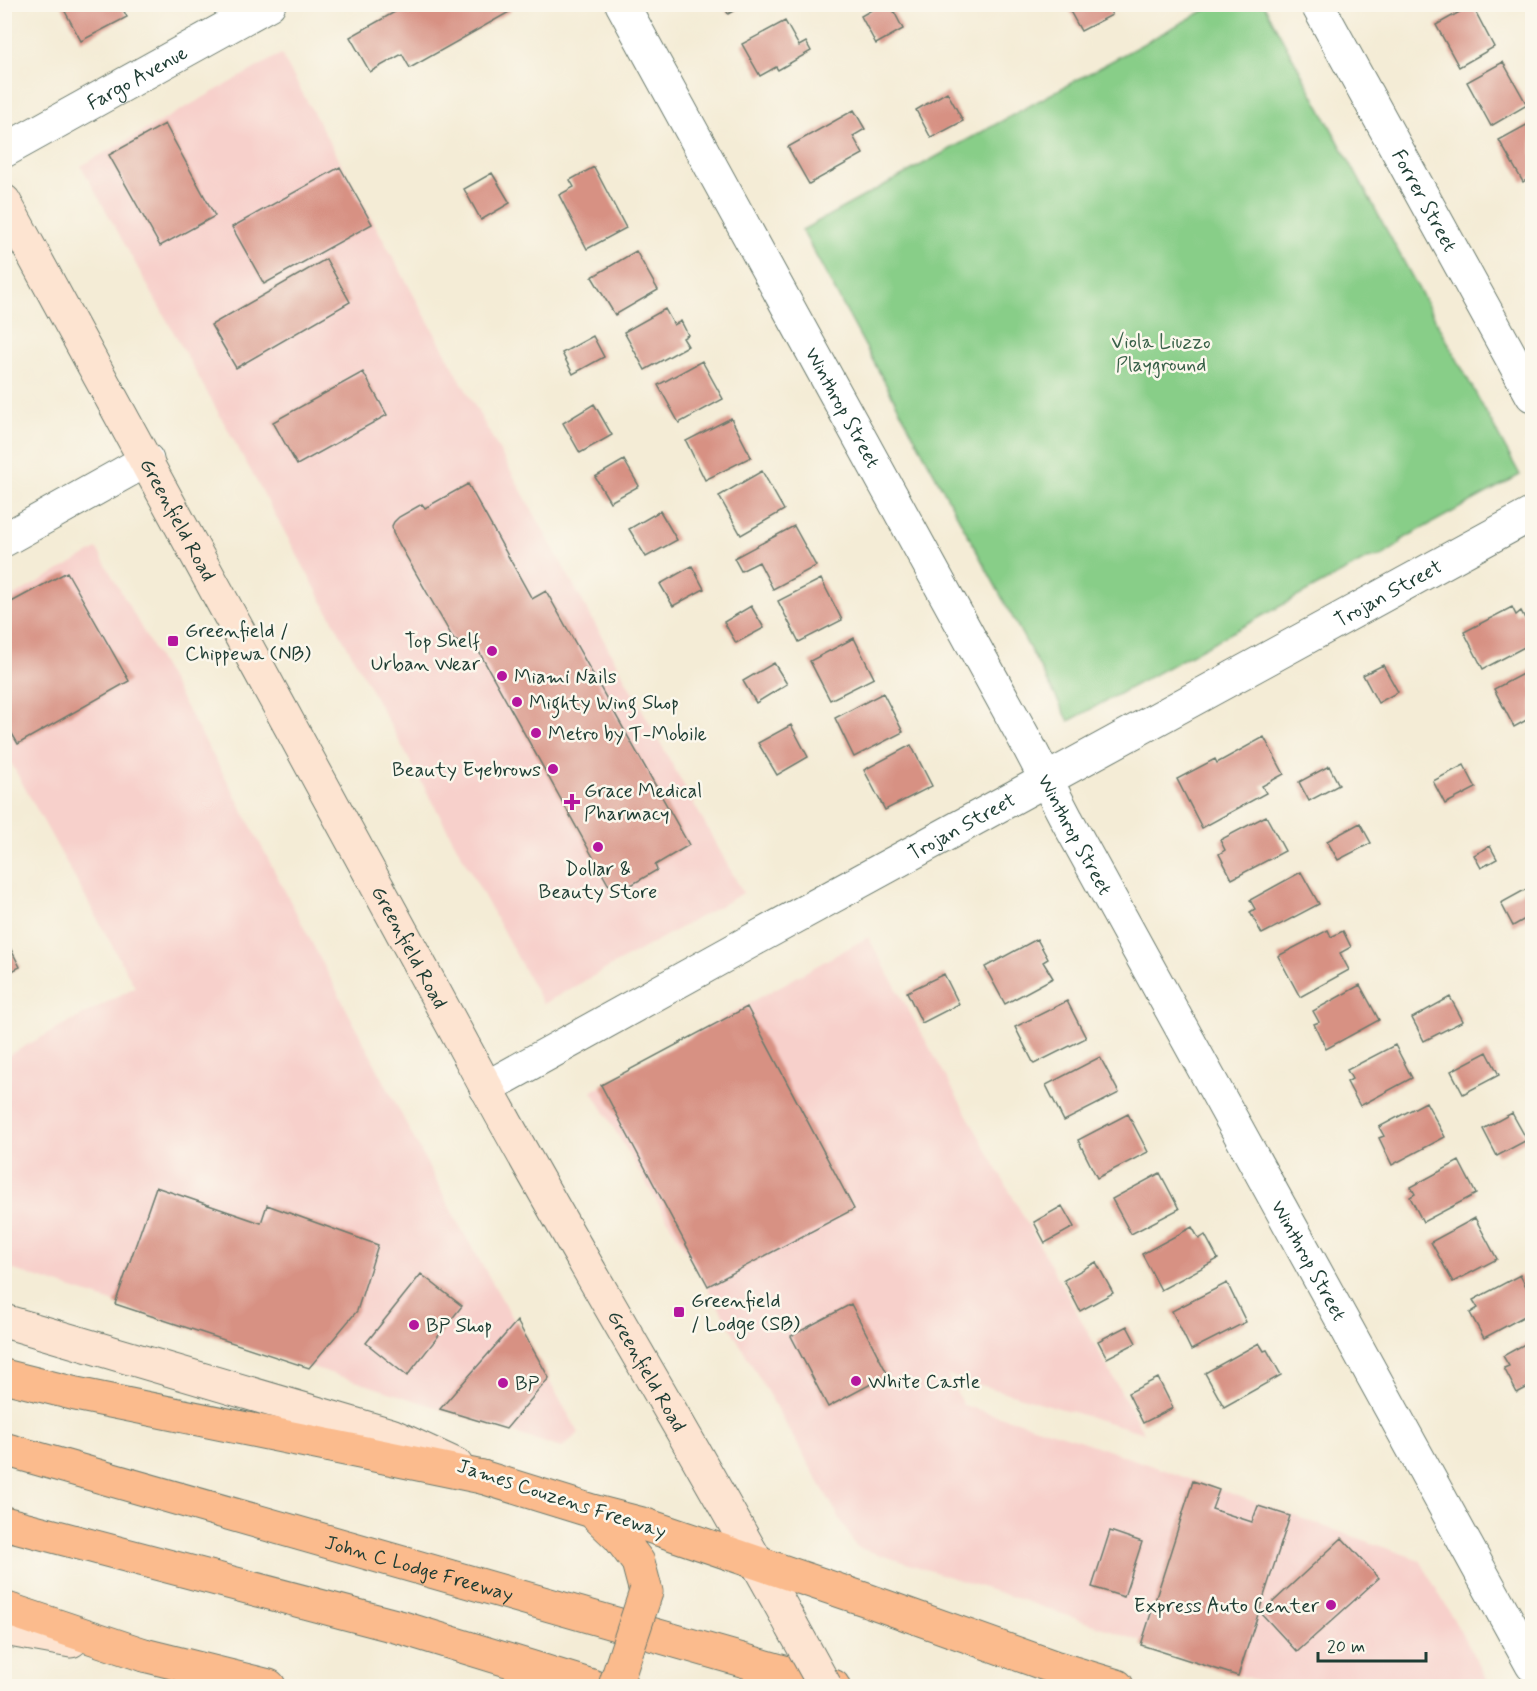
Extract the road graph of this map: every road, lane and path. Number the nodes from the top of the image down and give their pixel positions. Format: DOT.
graph roads {
  1 [pos="269,4"];
  2 [pos="621,4"];
  3 [pos="1317,4"];
  4 [pos="4,151"];
  5 [pos="4,201"];
  6 [pos="1533,395"];
  7 [pos="147,460"];
  8 [pos="1533,514"];
  9 [pos="4,540"];
  10 [pos="1046,780"];
  11 [pos="486,1088"];
  12 [pos="4,1321"];
  13 [pos="4,1376"];
  14 [pos="4,1449"];
  15 [pos="482,1477"];
  16 [pos="592,1511"];
  17 [pos="4,1524"];
  18 [pos="757,1562"];
  19 [pos="4,1608"];
  20 [pos="4,1629"];
  21 [pos="144,1655"];
  22 [pos="1533,1665"];
  23 [pos="269,1686"];
  24 [pos="592,1686"];
  25 [pos="615,1686"];
  26 [pos="825,1686"];
  27 [pos="833,1686"];
  28 [pos="1117,1686"];
  1 -- 4 [label="street, Fargo Avenue"];
  2 -- 10 [label="street, Winthrop Street"];
  3 -- 6 [label="street, Forrer Street"];
  5 -- 7 [label="main road, Greenfield Road"];
  7 -- 9 [label="street"];
  7 -- 11 [label="main road, Greenfield Road"];
  8 -- 10 [label="street, Trojan Street"];
  10 -- 11 [label="street, Trojan Street"];
  10 -- 22 [label="street, Winthrop Street"];
  11 -- 18 [label="main road, Greenfield Road"];
  12 -- 15 [label="main road, James Couzens Freeway"];
  13 -- 15 [label="main road"];
  14 -- 27 [label="main road, John C Lodge Freeway"];
  15 -- 16 [label="main road, James Couzens Freeway"];
  16 -- 18 [label="main road, James Couzens Freeway"];
  16 -- 25 [label="main road, bridge"];
  17 -- 24 [label="main road"];
  18 -- 26 [label="main road, Greenfield Road, bridge"];
  18 -- 28 [label="main road, James Couzens Freeway"];
  19 -- 21 [label="main road"];
  20 -- 21 [label="main road"];
  21 -- 23 [label="main road"];
}
